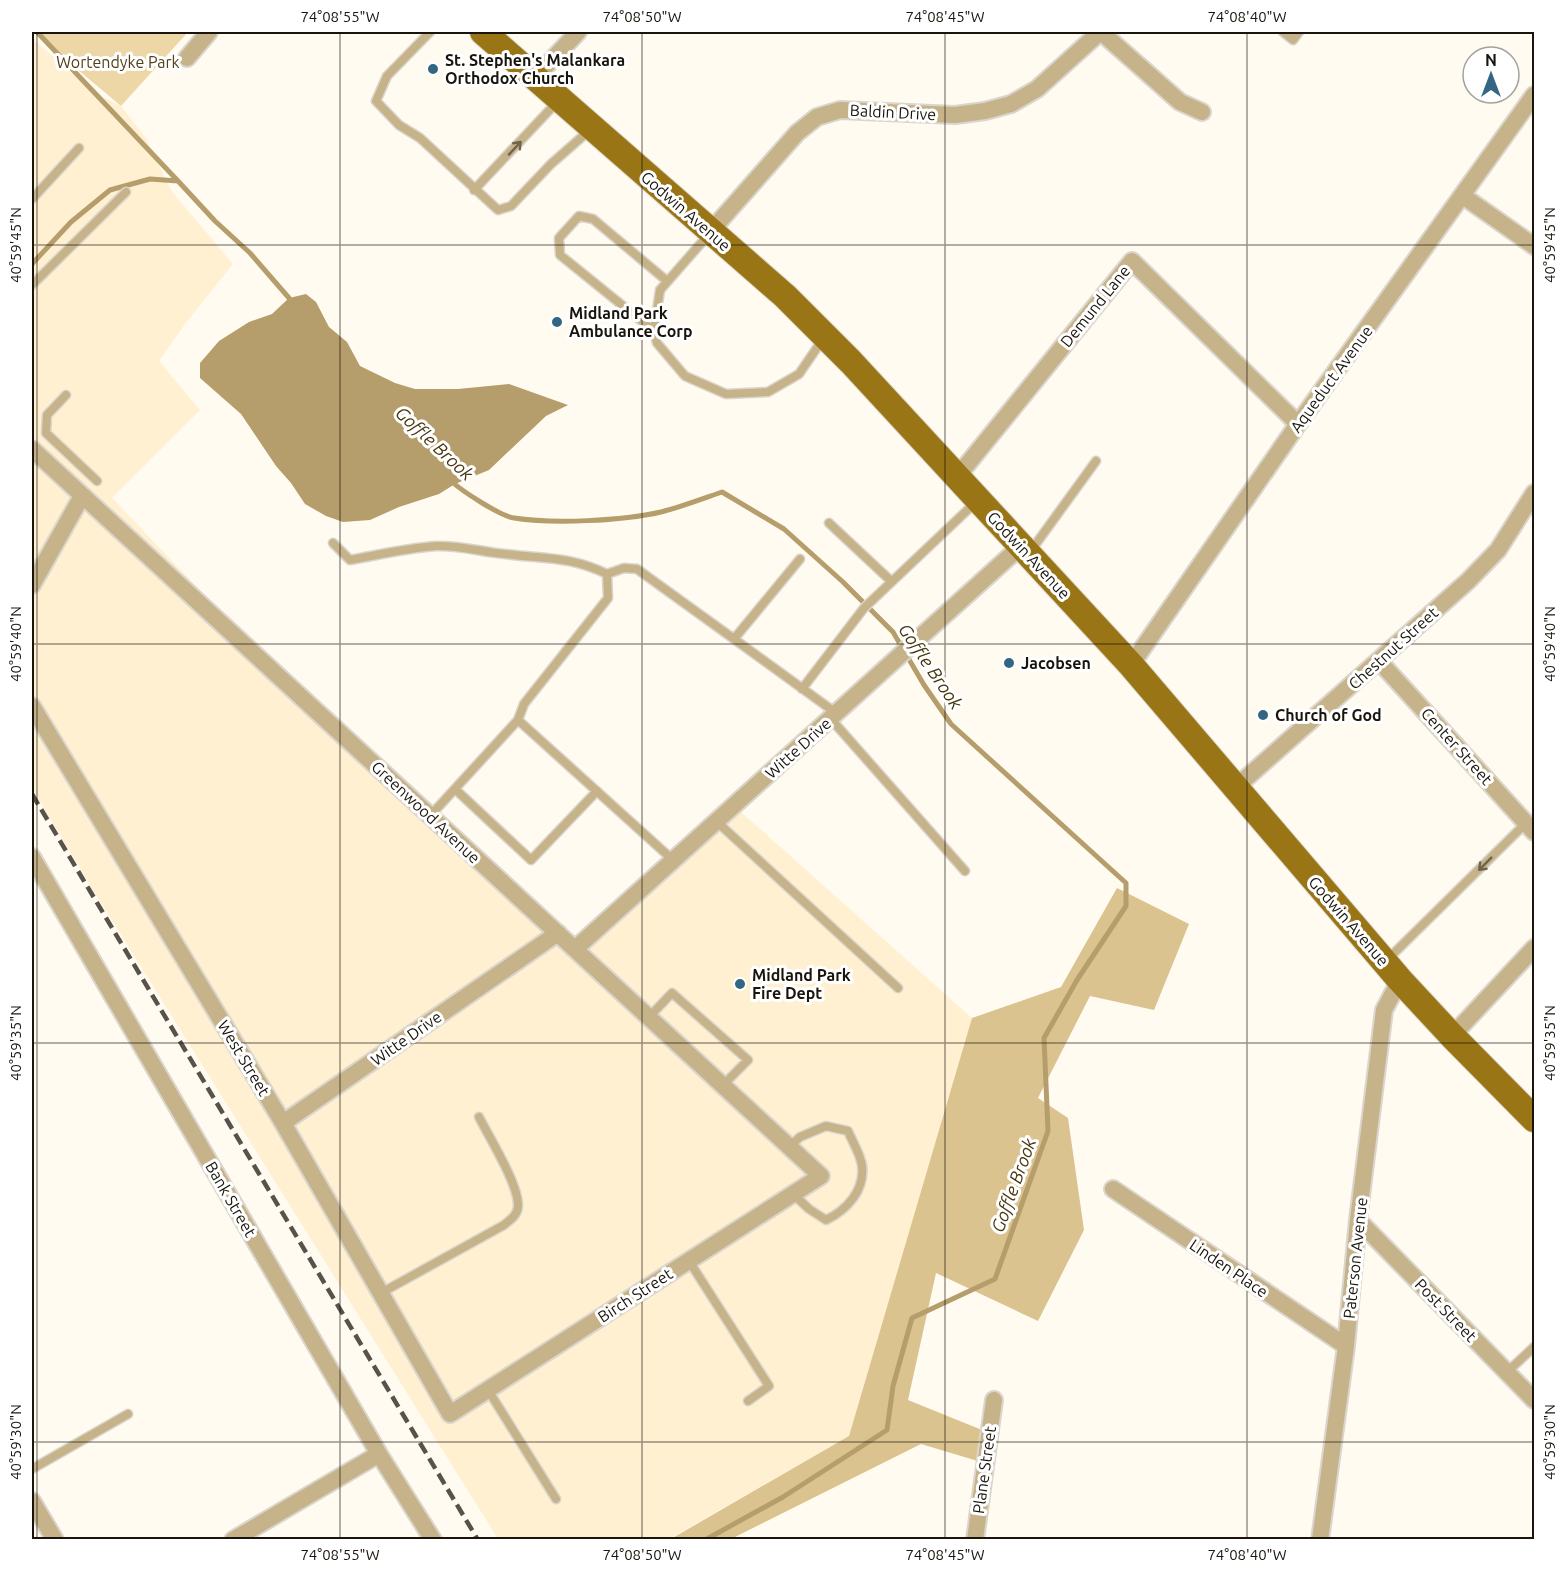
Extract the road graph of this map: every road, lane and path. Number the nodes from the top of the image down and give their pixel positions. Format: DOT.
graph roads {
  1 [pos="209,32"];
  2 [pos="430,32"];
  3 [pos="483,32"];
  4 [pos="578,32"];
  5 [pos="1100,32"];
  6 [pos="1283,32"];
  7 [pos="1299,32"];
  8 [pos="186,58"];
  9 [pos="534,79"];
  10 [pos="1534,96"];
  11 [pos="559,100"];
  12 [pos="1202,112"];
  13 [pos="591,129"];
  14 [pos="79,148"];
  15 [pos="474,190"];
  16 [pos="126,192"];
  17 [pos="1463,196"];
  18 [pos="32,199"];
  19 [pos="710,232"];
  20 [pos="1534,246"];
  21 [pos="668,281"];
  22 [pos="32,285"];
  23 [pos="654,331"];
  24 [pos="825,336"];
  25 [pos="66,395"];
  26 [pos="1298,424"];
  27 [pos="32,449"];
  28 [pos="72,458"];
  29 [pos="1096,461"];
  30 [pos="58,474"];
  31 [pos="957,477"];
  32 [pos="97,481"];
  33 [pos="1534,493"];
  34 [pos="82,496"];
  35 [pos="978,500"];
  36 [pos="829,523"];
  37 [pos="333,543"];
  38 [pos="1024,550"];
  39 [pos="800,559"];
  40 [pos="607,574"];
  41 [pos="891,581"];
  42 [pos="32,585"];
  43 [pos="734,639"];
  44 [pos="1379,661"];
  45 [pos="1131,665"];
  46 [pos="802,689"];
  47 [pos="32,706"];
  48 [pos="833,716"];
  49 [pos="518,720"];
  50 [pos="1235,788"];
  51 [pos="454,789"];
  52 [pos="597,791"];
  53 [pos="430,816"];
  54 [pos="716,821"];
  55 [pos="1530,827"];
  56 [pos="32,856"];
  57 [pos="673,860"];
  58 [pos="965,871"];
  59 [pos="558,933"];
  60 [pos="1534,948"];
  61 [pos="575,949"];
  62 [pos="1392,971"];
  63 [pos="898,988"];
  64 [pos="649,1017"];
  65 [pos="1452,1036"];
  66 [pos="723,1085"];
  67 [pos="479,1117"];
  68 [pos="1534,1119"];
  69 [pos="283,1123"];
  70 [pos="789,1147"];
  71 [pos="821,1176"];
  72 [pos="1113,1190"];
  73 [pos="793,1194"];
  74 [pos="1358,1220"];
  75 [pos="689,1261"];
  76 [pos="381,1293"];
  77 [pos="1346,1346"];
  78 [pos="1534,1347"];
  79 [pos="1507,1372"];
  80 [pos="488,1390"];
  81 [pos="994,1400"];
  82 [pos="1534,1400"];
  83 [pos="748,1401"];
  84 [pos="128,1414"];
  85 [pos="450,1414"];
  86 [pos="379,1454"];
  87 [pos="32,1469"];
  88 [pos="556,1499"];
  89 [pos="32,1501"];
  90 [pos="55,1539"];
  91 [pos="233,1539"];
  92 [pos="433,1539"];
  93 [pos="975,1539"];
  94 [pos="1320,1539"];
  1 -- 8 [label="street"];
  2 -- 15 [label="lane"];
  3 -- 9 [label="main road, Godwin Avenue"];
  4 -- 9 [label="street"];
  5 -- 12 [label="street"];
  5 -- 19 [label="street, Baldin Drive"];
  6 -- 7 [label="lane"];
  9 -- 11 [label="main road, Godwin Avenue"];
  10 -- 17 [label="street, Aqueduct Avenue"];
  11 -- 13 [label="main road, Godwin Avenue"];
  15 -- 11 [label="lane, one-way"];
  13 -- 15 [label="lane"];
  13 -- 19 [label="main road, Godwin Avenue"];
  14 -- 18 [label="lane"];
  16 -- 22 [label="lane"];
  17 -- 20 [label="street"];
  17 -- 26 [label="street, Aqueduct Avenue"];
  19 -- 21 [label="lane"];
  19 -- 24 [label="main road, Godwin Avenue"];
  21 -- 23 [label="lane"];
  21 -- 23 [label="lane"];
  23 -- 24 [label="lane"];
  24 -- 31 [label="main road, Godwin Avenue"];
  25 -- 28 [label="lane"];
  26 -- 31 [label="street, Demund Lane"];
  26 -- 45 [label="street, Aqueduct Avenue"];
  27 -- 30 [label="street, Greenwood Avenue"];
  28 -- 30 [label="lane"];
  28 -- 32 [label="lane"];
  29 -- 38 [label="lane"];
  30 -- 34 [label="street, Greenwood Avenue"];
  31 -- 35 [label="main road, Godwin Avenue"];
  33 -- 44 [label="street, Chestnut Street"];
  34 -- 42 [label="street"];
  34 -- 53 [label="street, Greenwood Avenue"];
  35 -- 38 [label="main road, Godwin Avenue"];
  35 -- 41 [label="lane"];
  36 -- 41 [label="lane"];
  37 -- 40 [label="lane"];
  38 -- 45 [label="main road, Godwin Avenue"];
  38 -- 48 [label="street, Witte Drive"];
  39 -- 43 [label="lane"];
  40 -- 43 [label="lane"];
  40 -- 49 [label="lane"];
  41 -- 46 [label="lane"];
  43 -- 46 [label="lane"];
  44 -- 50 [label="street, Chestnut Street"];
  44 -- 55 [label="street, Center Street"];
  45 -- 50 [label="main road, Godwin Avenue"];
  46 -- 48 [label="lane"];
  47 -- 69 [label="street, West Street"];
  48 -- 54 [label="street, Witte Drive"];
  48 -- 58 [label="lane"];
  49 -- 51 [label="lane"];
  49 -- 52 [label="lane"];
  50 -- 62 [label="main road, Godwin Avenue"];
  51 -- 52 [label="lane"];
  51 -- 53 [label="lane"];
  52 -- 57 [label="lane"];
  53 -- 59 [label="street, Greenwood Avenue"];
  54 -- 57 [label="street, Witte Drive"];
  54 -- 63 [label="lane"];
  55 -- 62 [label="lane, one-way"];
  56 -- 86 [label="street, Bank Street"];
  57 -- 61 [label="street, Witte Drive"];
  59 -- 61 [label="street, Greenwood Avenue"];
  59 -- 69 [label="street, Witte Drive"];
  60 -- 65 [label="street"];
  61 -- 64 [label="street, Greenwood Avenue"];
  62 -- 65 [label="main road, Godwin Avenue"];
  62 -- 74 [label="street, Paterson Avenue"];
  64 -- 66 [label="street, Greenwood Avenue"];
  64 -- 66 [label="lane"];
  65 -- 68 [label="main road, Godwin Avenue"];
  66 -- 70 [label="street, Greenwood Avenue"];
  67 -- 76 [label="lane"];
  69 -- 76 [label="street, West Street"];
  70 -- 71 [label="street, Greenwood Avenue"];
  70 -- 73 [label="lane"];
  71 -- 73 [label="street, Birch Street"];
  72 -- 77 [label="street, Linden Place"];
  73 -- 75 [label="street, Birch Street"];
  74 -- 77 [label="street, Paterson Avenue"];
  74 -- 79 [label="street, Post Street"];
  75 -- 80 [label="street, Birch Street"];
  75 -- 83 [label="lane"];
  76 -- 85 [label="street, West Street"];
  77 -- 94 [label="street, Paterson Avenue"];
  78 -- 79 [label="lane"];
  79 -- 82 [label="street, Post Street"];
  80 -- 85 [label="street, Birch Street"];
  80 -- 88 [label="lane"];
  81 -- 93 [label="street, Plane Street"];
  84 -- 87 [label="lane"];
  86 -- 91 [label="street"];
  86 -- 92 [label="street, Bank Street"];
  89 -- 90 [label="street"];
}
